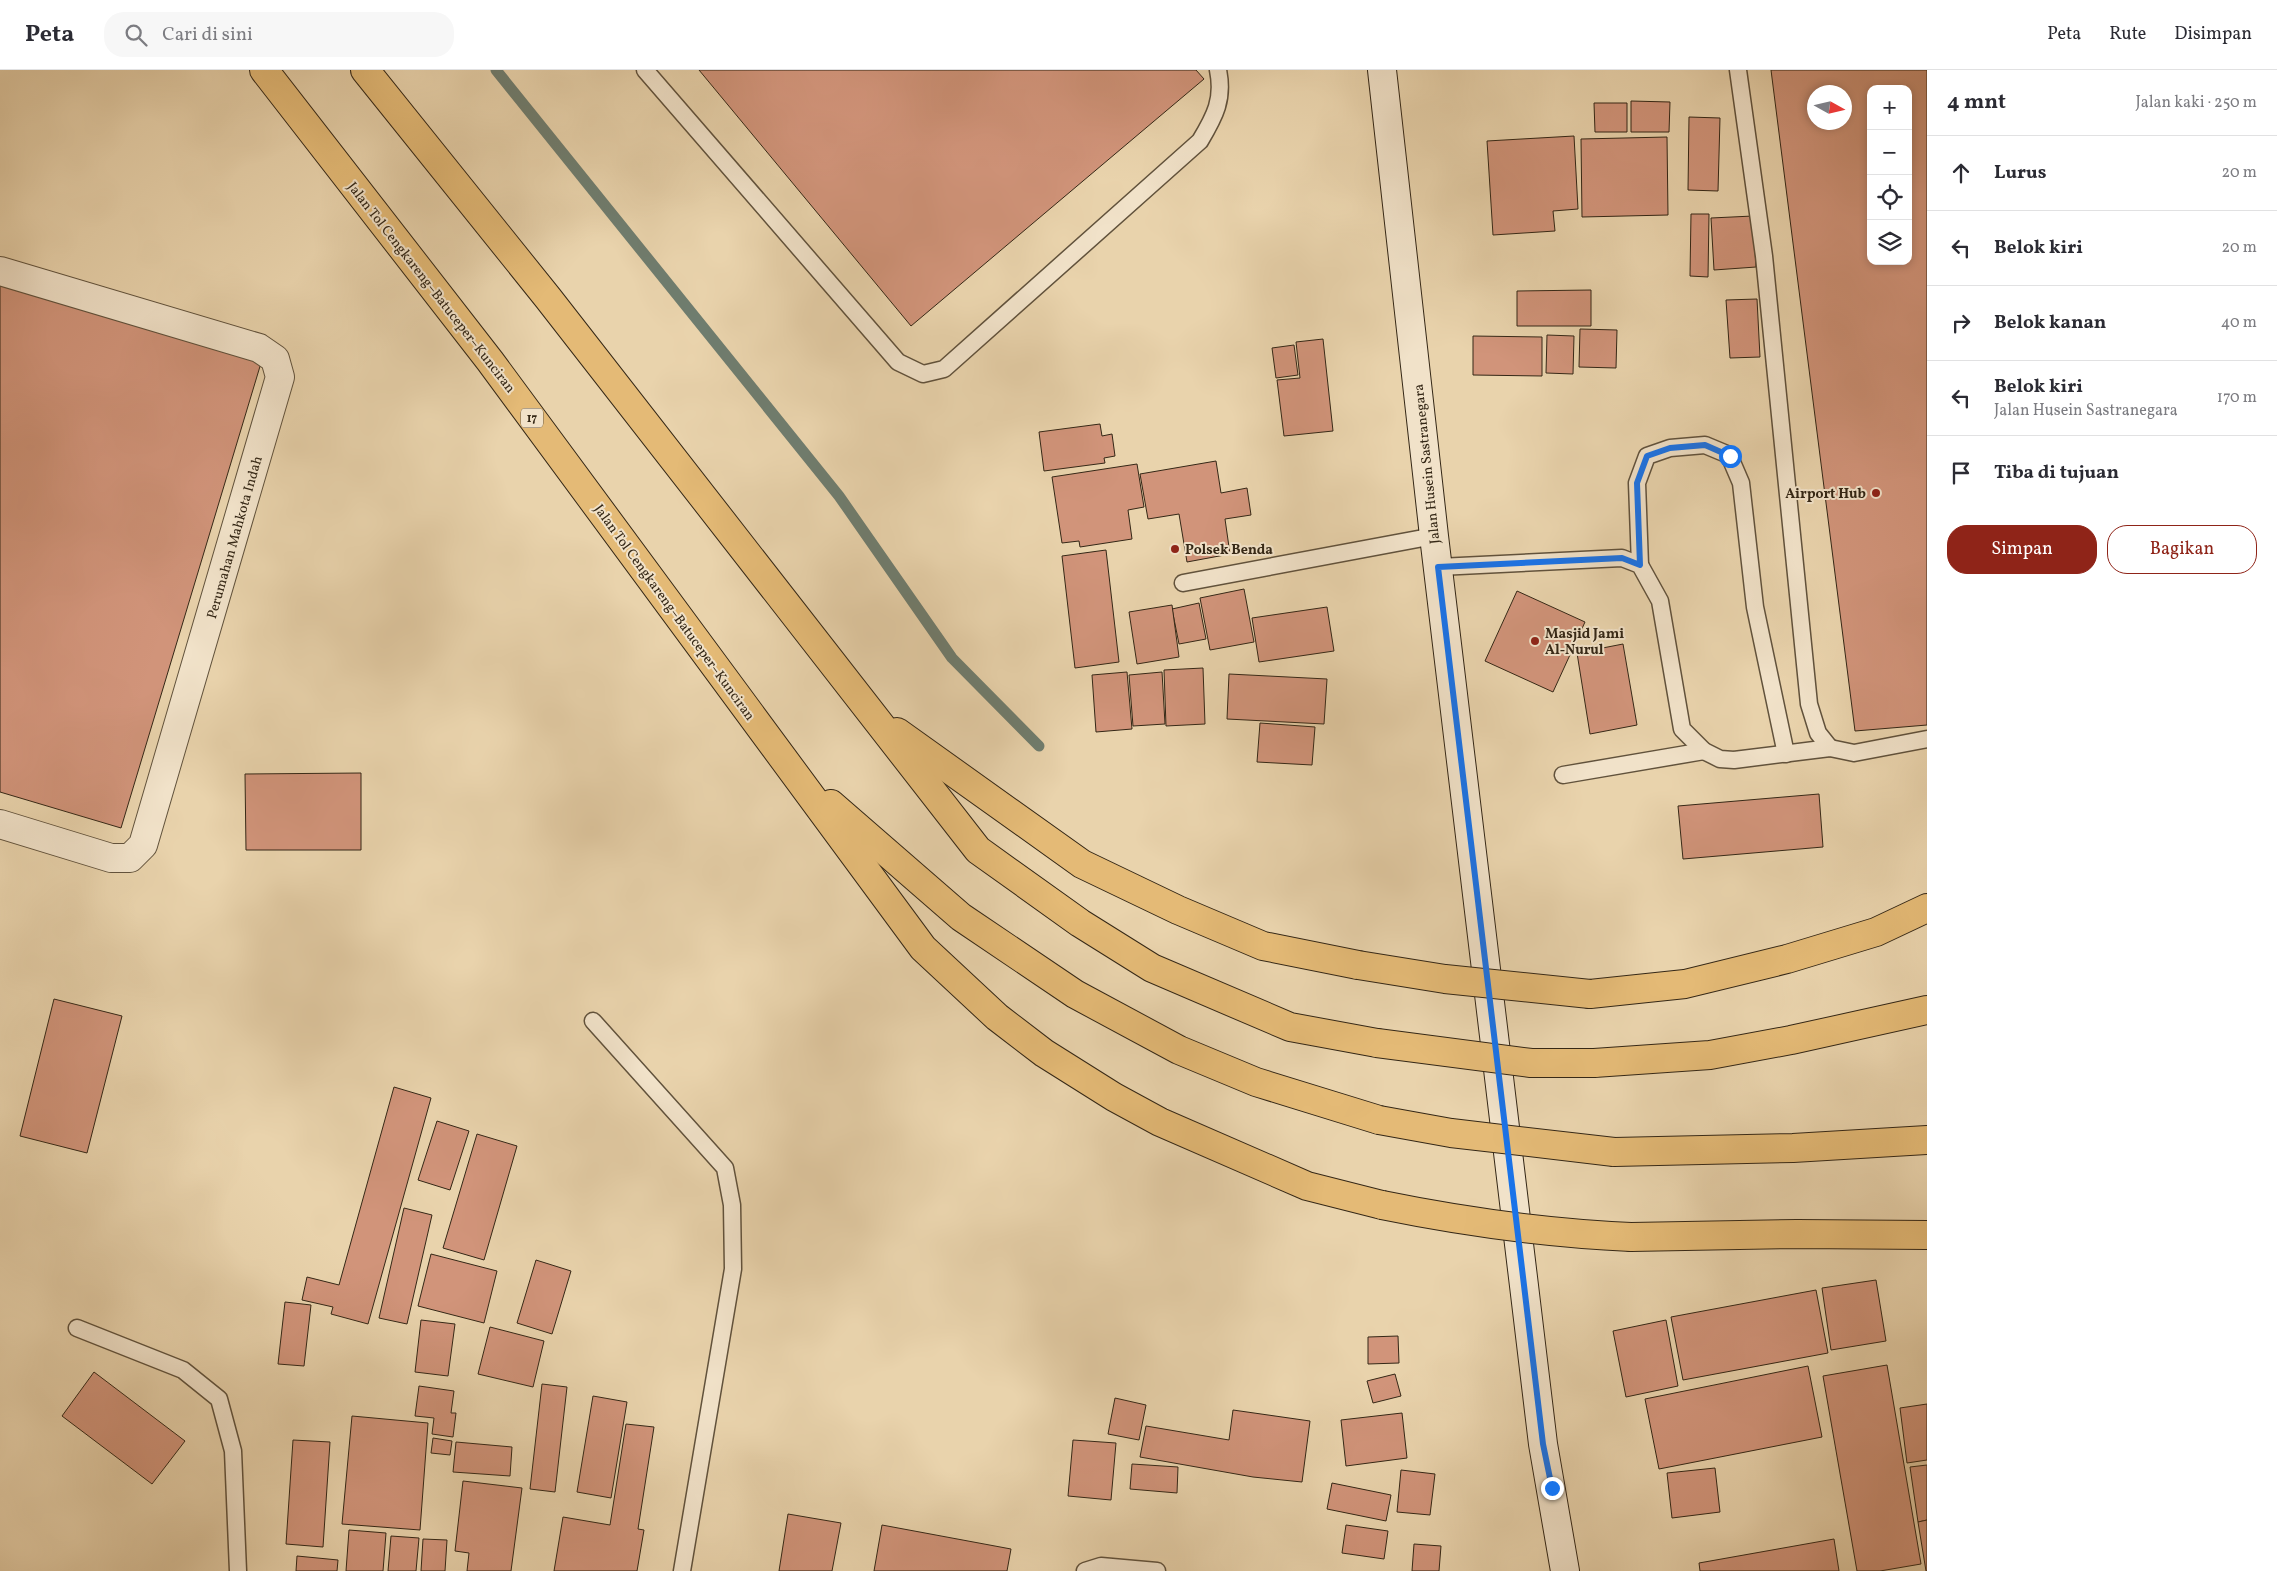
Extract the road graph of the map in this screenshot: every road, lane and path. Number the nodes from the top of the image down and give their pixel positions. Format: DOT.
graph roads {
  1 [pos="264,70"];
  2 [pos="365,70"];
  3 [pos="645,70"];
  4 [pos="1218,70"];
  5 [pos="1382,70"];
  6 [pos="1738,70"];
  7 [pos="0,271"];
  8 [pos="1434,536"];
  9 [pos="1640,565"];
  10 [pos="1438,567"];
  11 [pos="1183,583"];
  12 [pos="876,717"];
  13 [pos="1927,738"];
  14 [pos="1830,748"];
  15 [pos="1704,751"];
  16 [pos="1786,754"];
  17 [pos="793,772"];
  18 [pos="1563,775"];
  19 [pos="0,824"];
  20 [pos="1927,908"];
  21 [pos="1927,1010"];
  22 [pos="592,1021"];
  23 [pos="1927,1140"];
  24 [pos="1927,1235"];
  25 [pos="77,1328"];
  26 [pos="238,1571"];
  27 [pos="682,1571"];
  28 [pos="1085,1571"];
  29 [pos="1157,1571"];
  30 [pos="1565,1571"];
  1 -- 17 [label="highway, Jalan Tol Cengkareng–Batuceper–Kunciran / 17"];
  2 -- 12 [label="highway"];
  3 -- 4 [label="lane"];
  5 -- 8 [label="main road, Jalan Husein Sastranegara"];
  6 -- 14 [label="lane"];
  7 -- 19 [label="main road, Perumahan Mahkota Indah"];
  8 -- 10 [label="main road, Jalan Husein Sastranegara"];
  8 -- 11 [label="lane"];
  9 -- 10 [label="lane"];
  9 -- 15 [label="lane"];
  9 -- 16 [label="lane"];
  10 -- 30 [label="main road, Jalan Husein Sastranegara"];
  12 -- 20 [label="highway, bridge"];
  12 -- 21 [label="highway, bridge"];
  13 -- 14 [label="lane"];
  14 -- 16 [label="lane"];
  15 -- 16 [label="lane"];
  15 -- 18 [label="lane"];
  17 -- 23 [label="highway, bridge"];
  17 -- 24 [label="highway, bridge"];
  22 -- 27 [label="lane"];
  25 -- 26 [label="lane"];
  28 -- 29 [label="lane"];
}
